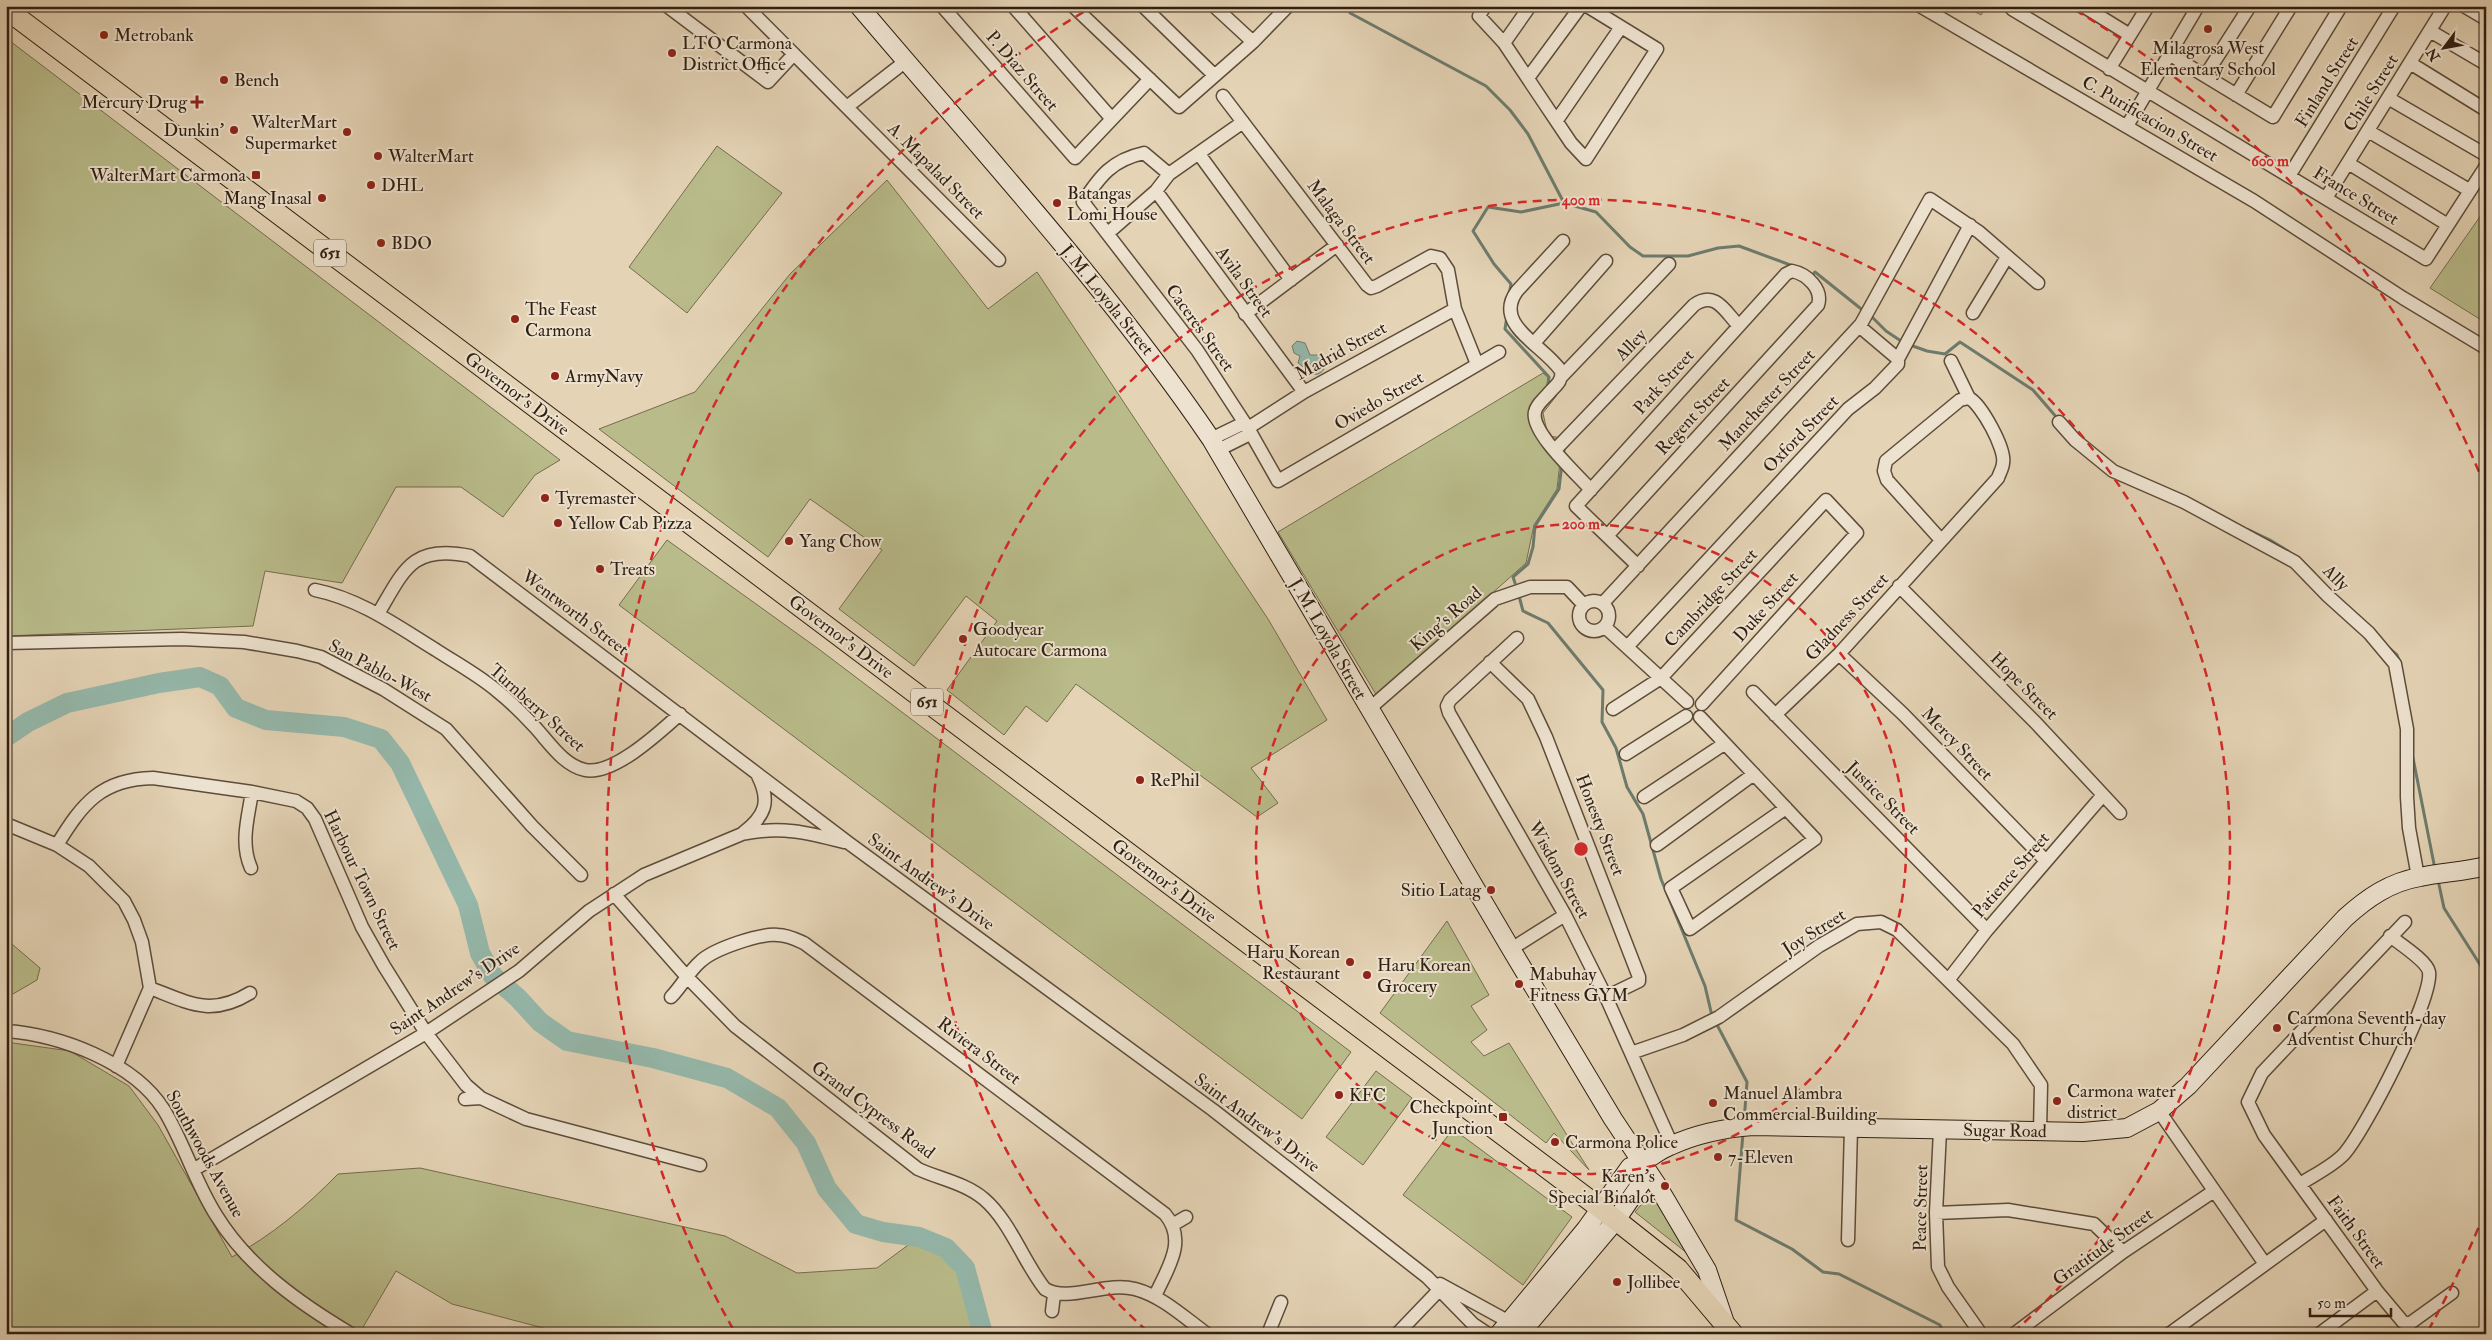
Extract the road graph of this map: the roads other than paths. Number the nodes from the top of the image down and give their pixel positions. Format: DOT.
graph roads {
  1 [pos="667,6"];
  2 [pos="746,6"];
  3 [pos="860,6"];
  4 [pos="942,6"];
  5 [pos="1013,6"];
  6 [pos="1073,6"];
  7 [pos="1143,6"];
  8 [pos="1214,6"];
  9 [pos="1530,6"];
  10 [pos="1581,6"];
  11 [pos="1587,6"];
  12 [pos="1920,6"];
  13 [pos="2083,6"];
  14 [pos="2148,6"];
  15 [pos="2198,6"];
  16 [pos="2250,6"];
  17 [pos="2291,6"];
  18 [pos="2341,6"];
  19 [pos="2394,6"];
  20 [pos="2445,6"];
  21 [pos="2464,6"];
  22 [pos="1287,7"];
  23 [pos="2013,7"];
  24 [pos="6,9"];
  25 [pos="1482,11"];
  26 [pos="2486,19"];
  27 [pos="1621,27"];
  28 [pos="2430,31"];
  29 [pos="2130,35"];
  30 [pos="1253,42"];
  31 [pos="1504,43"];
  32 [pos="794,54"];
  33 [pos="2169,54"];
  34 [pos="906,61"];
  35 [pos="2410,63"];
  36 [pos="2486,64"];
  37 [pos="2109,69"];
  38 [pos="1214,75"];
  39 [pos="2205,76"];
  40 [pos="1528,78"];
  41 [pos="1150,80"];
  42 [pos="2148,91"];
  43 [pos="2236,95"];
  44 [pos="1223,96"];
  45 [pos="2388,98"];
  46 [pos="848,106"];
  47 [pos="2486,110"];
  48 [pos="1112,119"];
  49 [pos="1557,120"];
  50 [pos="1243,122"];
  51 [pos="2127,126"];
  52 [pos="2368,131"];
  53 [pos="1199,154"];
  54 [pos="2486,155"];
  55 [pos="2348,163"];
  56 [pos="2486,166"];
  57 [pos="1169,174"];
  58 [pos="2290,176"];
  59 [pos="2469,190"];
  60 [pos="1156,191"];
  61 [pos="2326,198"];
  62 [pos="1970,225"];
  63 [pos="2448,225"];
  64 [pos="1108,233"];
  65 [pos="1563,241"];
  66 [pos="1338,245"];
  67 [pos="2007,257"];
  68 [pos="999,260"];
  69 [pos="1606,261"];
  70 [pos="1669,264"];
  71 [pos="1291,280"];
  72 [pos="2038,283"];
  73 [pos="1455,309"];
  74 [pos="1245,314"];
  75 [pos="1973,314"];
  76 [pos="1806,319"];
  77 [pos="1738,325"];
  78 [pos="1859,326"];
  79 [pos="1534,343"];
  80 [pos="2486,348"];
  81 [pos="1499,352"];
  82 [pos="1898,359"];
  83 [pos="1951,361"];
  84 [pos="1477,364"];
  85 [pos="1562,376"];
  86 [pos="1304,392"];
  87 [pos="1969,398"];
  88 [pos="2058,422"];
  89 [pos="1247,428"];
  90 [pos="1222,441"];
  91 [pos="1555,450"];
  92 [pos="1278,480"];
  93 [pos="1591,490"];
  94 [pos="1826,500"];
  95 [pos="1607,536"];
  96 [pos="1941,540"];
  97 [pos="1638,566"];
  98 [pos="1899,586"];
  99 [pos="315,590"];
  100 [pos="1602,603"];
  101 [pos="1584,604"];
  102 [pos="378,614"];
  103 [pos="1605,626"];
  104 [pos="1517,638"];
  105 [pos="6,643"];
  106 [pos="1627,647"];
  107 [pos="1838,654"];
  108 [pos="1490,662"];
  109 [pos="1661,678"];
  110 [pos="1753,692"];
  111 [pos="1687,702"];
  112 [pos="1369,709"];
  113 [pos="1613,709"];
  114 [pos="1701,711"];
  115 [pos="680,714"];
  116 [pos="1775,715"];
  117 [pos="1686,716"];
  118 [pos="1724,744"];
  119 [pos="1626,754"];
  120 [pos="757,773"];
  121 [pos="1754,774"];
  122 [pos="252,792"];
  123 [pos="2103,795"];
  124 [pos="1644,797"];
  125 [pos="1786,808"];
  126 [pos="2120,813"];
  127 [pos="6,824"];
  128 [pos="742,834"];
  129 [pos="850,844"];
  130 [pos="57,845"];
  131 [pos="1657,845"];
  132 [pos="2046,861"];
  133 [pos="2486,866"];
  134 [pos="251,868"];
  135 [pos="581,875"];
  136 [pos="2418,877"];
  137 [pos="614,894"];
  138 [pos="1565,915"];
  139 [pos="2405,922"];
  140 [pos="1987,930"];
  141 [pos="2390,936"];
  142 [pos="1511,949"];
  143 [pos="687,977"];
  144 [pos="1949,979"];
  145 [pos="150,988"];
  146 [pos="250,993"];
  147 [pos="1606,996"];
  148 [pos="671,997"];
  149 [pos="6,1031"];
  150 [pos="426,1033"];
  151 [pos="1631,1053"];
  152 [pos="116,1066"];
  153 [pos="481,1098"];
  154 [pos="465,1099"];
  155 [pos="2159,1111"];
  156 [pos="1851,1128"];
  157 [pos="1940,1130"];
  158 [pos="2040,1131"];
  159 [pos="1672,1145"];
  160 [pos="1643,1164"];
  161 [pos="700,1165"];
  162 [pos="193,1170"];
  163 [pos="2300,1184"];
  164 [pos="2214,1190"];
  165 [pos="1936,1213"];
  166 [pos="1609,1214"];
  167 [pos="1186,1217"];
  168 [pos="2326,1220"];
  169 [pos="1174,1224"];
  170 [pos="1848,1240"];
  171 [pos="2123,1252"];
  172 [pos="2264,1264"];
  173 [pos="1441,1288"];
  174 [pos="2377,1291"];
  175 [pos="2452,1293"];
  176 [pos="1054,1295"];
  177 [pos="1155,1296"];
  178 [pos="1281,1302"];
  179 [pos="1052,1310"];
  180 [pos="1728,1327"];
  181 [pos="1515,1331"];
  182 [pos="351,1334"];
  183 [pos="1207,1334"];
  184 [pos="1268,1334"];
  185 [pos="1397,1334"];
  186 [pos="1488,1334"];
  187 [pos="1981,1334"];
  188 [pos="2014,1334"];
  189 [pos="2169,1334"];
  190 [pos="2320,1334"];
  1 -- 32 [label="street"];
  2 -- 32 [label="street, A. Mapalad Street"];
  3 -- 34 [label="main road, J. M. Loyola Street"];
  4 -- 48 [label="street, P. Diaz Street"];
  5 -- 48 [label="street"];
  6 -- 41 [label="street"];
  7 -- 38 [label="street"];
  8 -- 30 [label="street"];
  9 -- 31 [label="street"];
  10 -- 40 [label="street"];
  11 -- 27 [label="street"];
  12 -- 51 [label="street, C. Purificacion Street"];
  13 -- 29 [label="street"];
  14 -- 29 [label="street"];
  15 -- 33 [label="street"];
  16 -- 39 [label="street"];
  17 -- 43 [label="street"];
  18 -- 43 [label="street"];
  19 -- 58 [label="street, Finland Street"];
  20 -- 28 [label="street, Chile Street"];
  21 -- 26 [label="street"];
  22 -- 30 [label="street"];
  23 -- 37 [label="street, France Street"];
  24 -- 166 [label="highway, Governor's Drive / 651"];
  25 -- 31 [label="street"];
  27 -- 49 [label="street"];
  27 -- 49 [label="street"];
  28 -- 35 [label="street, Chile Street"];
  28 -- 36 [label="street"];
  29 -- 37 [label="street"];
  30 -- 38 [label="street"];
  31 -- 40 [label="street"];
  32 -- 46 [label="street, A. Mapalad Street"];
  33 -- 39 [label="street"];
  33 -- 42 [label="street"];
  34 -- 46 [label="street"];
  34 -- 90 [label="main road, J. M. Loyola Street"];
  35 -- 45 [label="street, Chile Street"];
  35 -- 47 [label="street"];
  37 -- 42 [label="street, France Street"];
  38 -- 41 [label="street"];
  39 -- 43 [label="street"];
  40 -- 49 [label="street"];
  41 -- 48 [label="street"];
  42 -- 51 [label="street"];
  42 -- 58 [label="street, France Street"];
  44 -- 50 [label="street, Malaga Street"];
  45 -- 52 [label="street, Chile Street"];
  45 -- 54 [label="street"];
  46 -- 68 [label="street, A. Mapalad Street"];
  50 -- 53 [label="street"];
  50 -- 66 [label="street, Malaga Street"];
  51 -- 80 [label="street, C. Purificacion Street"];
  52 -- 55 [label="street, Chile Street"];
  52 -- 59 [label="street"];
  53 -- 57 [label="street"];
  53 -- 71 [label="street"];
  55 -- 61 [label="street, Chile Street"];
  55 -- 63 [label="street"];
  56 -- 59 [label="street"];
  57 -- 60 [label="street"];
  57 -- 64 [label="street, Caceres Street"];
  58 -- 61 [label="street, France Street"];
  59 -- 63 [label="street"];
  60 -- 64 [label="street"];
  60 -- 74 [label="street, Avila Street"];
  61 -- 63 [label="street, France Street"];
  62 -- 67 [label="street"];
  62 -- 78 [label="street, Manchester Street"];
  62 -- 82 [label="street, Oxford Street"];
  64 -- 89 [label="street, Caceres Street"];
  65 -- 79 [label="street"];
  66 -- 71 [label="street"];
  66 -- 73 [label="street, Malaga Street"];
  67 -- 72 [label="street"];
  67 -- 75 [label="street"];
  69 -- 79 [label="street"];
  70 -- 85 [label="street, Alley"];
  71 -- 74 [label="street"];
  73 -- 84 [label="street, Malaga Street"];
  73 -- 86 [label="street, Madrid Street"];
  74 -- 86 [label="street, Avila Street"];
  76 -- 77 [label="street, Park Street"];
  76 -- 95 [label="street, Regent Street"];
  77 -- 91 [label="street, Alley"];
  77 -- 93 [label="street, Park Street"];
  78 -- 82 [label="street"];
  78 -- 97 [label="street, Manchester Street"];
  79 -- 85 [label="street"];
  81 -- 84 [label="street, Oviedo Street"];
  82 -- 106 [label="street, Oxford Street"];
  83 -- 87 [label="street, Gladness Street"];
  84 -- 92 [label="street, Oviedo Street"];
  85 -- 91 [label="street, Alley"];
  86 -- 89 [label="street, Madrid Street"];
  87 -- 96 [label="street, Gladness Street"];
  87 -- 96 [label="street"];
  88 -- 136 [label="street, Ally"];
  89 -- 90 [label="street, Madrid Street"];
  89 -- 92 [label="street, Caceres Street"];
  90 -- 112 [label="main road, J. M. Loyola Street"];
  91 -- 93 [label="street, Alley"];
  93 -- 95 [label="street, Park Street"];
  94 -- 109 [label="street, Cambridge Street"];
  94 -- 114 [label="street, Duke Street"];
  95 -- 97 [label="street, Park Street"];
  96 -- 98 [label="street, Gladness Street"];
  97 -- 100 [label="street, Manchester Street"];
  98 -- 107 [label="street, Gladness Street"];
  98 -- 123 [label="street, Hope Street"];
  99 -- 102 [label="street, Turnberry Street"];
  100 -- 101 [label="street"];
  100 -- 103 [label="street"];
  101 -- 103 [label="street"];
  101 -- 112 [label="street, King's Road"];
  102 -- 115 [label="street, Turnberry Street"];
  102 -- 115 [label="street, Wentworth Street"];
  103 -- 106 [label="street"];
  104 -- 108 [label="street, Wisdom Street"];
  105 -- 135 [label="street, San Pablo-West"];
  106 -- 109 [label="street"];
  107 -- 116 [label="street, Gladness Street"];
  107 -- 132 [label="street, Mercy Street"];
  108 -- 138 [label="street, Wisdom Street"];
  108 -- 147 [label="street, Honesty Street"];
  109 -- 111 [label="street"];
  109 -- 113 [label="street, Cambridge Street"];
  110 -- 116 [label="street, Justice Street"];
  111 -- 114 [label="street"];
  111 -- 117 [label="street"];
  112 -- 142 [label="main road, J. M. Loyola Street"];
  114 -- 117 [label="street"];
  114 -- 118 [label="street"];
  115 -- 120 [label="street, Wentworth Street"];
  116 -- 140 [label="street, Justice Street"];
  117 -- 119 [label="street"];
  118 -- 121 [label="street"];
  118 -- 124 [label="street"];
  120 -- 128 [label="street"];
  120 -- 129 [label="street, Wentworth Street"];
  121 -- 125 [label="street"];
  121 -- 131 [label="street"];
  122 -- 130 [label="street, Harbour Town Street"];
  122 -- 134 [label="street"];
  122 -- 150 [label="street, Harbour Town Street"];
  123 -- 126 [label="street, Hope Street"];
  123 -- 132 [label="street, Patience Street"];
  125 -- 125 [label="street"];
  127 -- 130 [label="street"];
  128 -- 129 [label="street, Saint Andrew's Drive"];
  128 -- 137 [label="street, Saint Andrew's Drive"];
  129 -- 173 [label="street, Saint Andrew's Drive"];
  130 -- 145 [label="street"];
  132 -- 140 [label="street, Patience Street"];
  133 -- 136 [label="main road, Sugar Road"];
  136 -- 155 [label="main road, Sugar Road"];
  137 -- 143 [label="street, Grand Cypress Road"];
  137 -- 150 [label="street, Saint Andrew's Drive"];
  138 -- 142 [label="street"];
  138 -- 147 [label="street, Wisdom Street"];
  139 -- 141 [label="street, Faith Street"];
  140 -- 144 [label="street, Patience Street"];
  141 -- 163 [label="street"];
  141 -- 163 [label="street, Faith Street"];
  142 -- 160 [label="main road, J. M. Loyola Street"];
  143 -- 148 [label="street, Riviera Street"];
  143 -- 169 [label="street, Riviera Street"];
  143 -- 176 [label="street, Grand Cypress Road"];
  144 -- 151 [label="street, Joy Street"];
  144 -- 158 [label="street, Joy Street"];
  145 -- 146 [label="street"];
  145 -- 152 [label="street"];
  147 -- 151 [label="street, Wisdom Street"];
  149 -- 152 [label="street, Southwoods Avenue"];
  150 -- 153 [label="street, Harbour Town Street"];
  150 -- 162 [label="street, Saint Andrew's Drive"];
  151 -- 159 [label="street, Wisdom Street"];
  152 -- 162 [label="street, Southwoods Avenue"];
  153 -- 154 [label="street, Harbour Town Street"];
  153 -- 161 [label="street, Harbour Town Street"];
  155 -- 158 [label="main road, Sugar Road"];
  155 -- 164 [label="street"];
  156 -- 157 [label="main road, Sugar Road"];
  156 -- 159 [label="main road, Sugar Road"];
  156 -- 170 [label="street"];
  157 -- 158 [label="main road, Sugar Road"];
  157 -- 165 [label="street, Peace Street"];
  159 -- 160 [label="main road, Sugar Road"];
  160 -- 166 [label="main road, Sugar Road"];
  160 -- 180 [label="main road, J. M. Loyola Street"];
  162 -- 182 [label="street, Southwoods Avenue"];
  163 -- 168 [label="street, Faith Street"];
  164 -- 171 [label="street, Gratitude Street"];
  164 -- 172 [label="street"];
  165 -- 171 [label="street"];
  165 -- 187 [label="street, Peace Street"];
  166 -- 180 [label="highway, Governor's Drive"];
  166 -- 181 [label="main road, Sugar Road"];
  167 -- 169 [label="street"];
  168 -- 172 [label="street"];
  168 -- 174 [label="street, Faith Street"];
  169 -- 177 [label="street"];
  171 -- 188 [label="street, Gratitude Street"];
  172 -- 189 [label="street"];
  173 -- 181 [label="street, Saint Andrew's Drive"];
  173 -- 185 [label="street"];
  173 -- 186 [label="street, Saint Andrew's Drive"];
  174 -- 175 [label="street, Faith Street"];
  174 -- 190 [label="street"];
  176 -- 177 [label="street"];
  176 -- 179 [label="street"];
  177 -- 183 [label="street"];
  178 -- 184 [label="street"];
}
